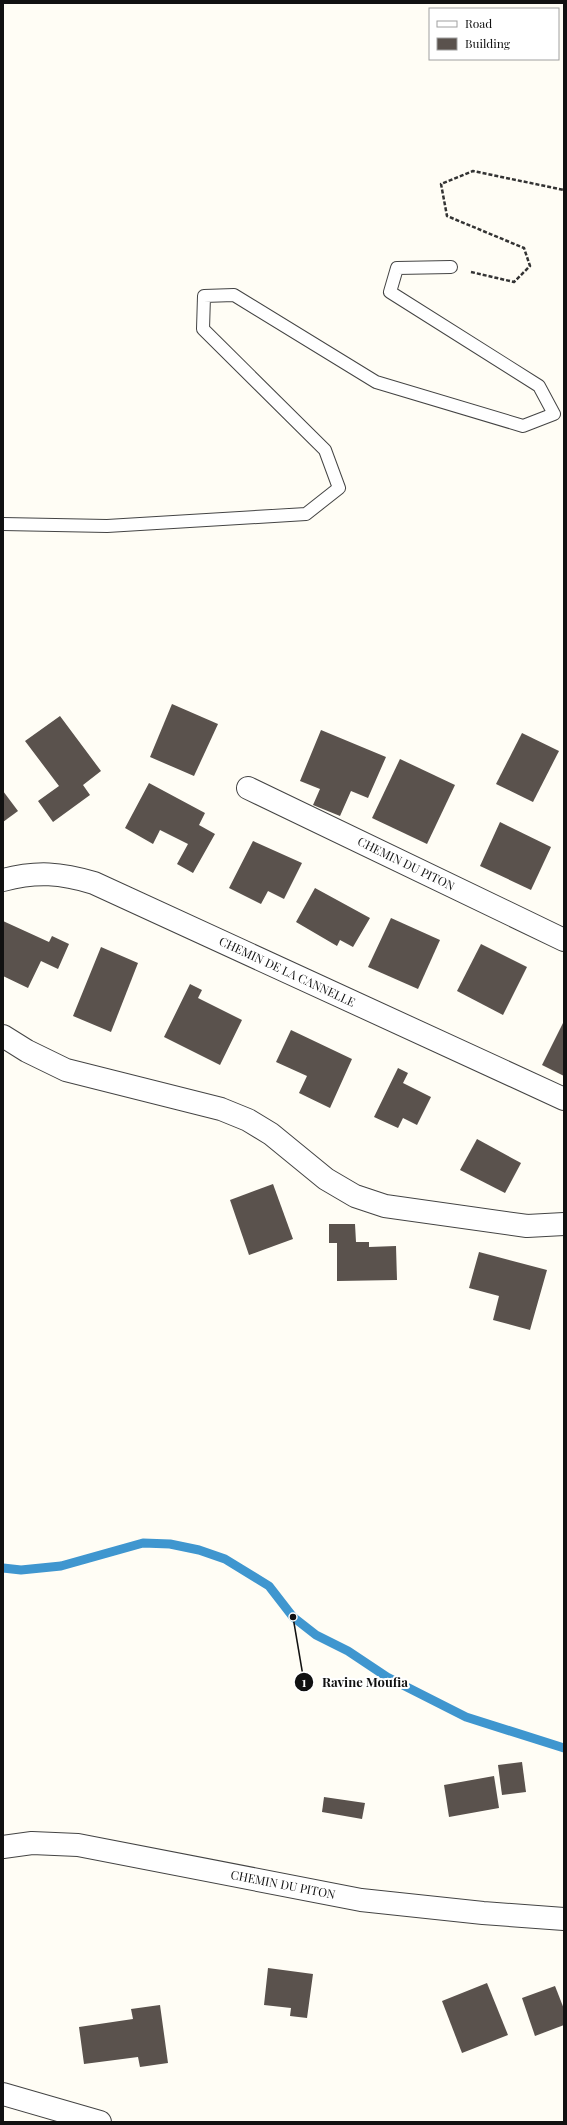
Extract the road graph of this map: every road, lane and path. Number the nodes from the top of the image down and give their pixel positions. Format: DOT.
graph roads {
  1 [pos="564,190"];
  2 [pos="450,268"];
  3 [pos="3,524"];
  4 [pos="248,788"];
  5 [pos="3,880"];
  6 [pos="564,940"];
  7 [pos="3,1036"];
  8 [pos="564,1099"];
  9 [pos="564,1224"];
  10 [pos="3,1847"];
  11 [pos="564,1919"];
  12 [pos="3,2094"];
  13 [pos="100,2122"];
  1 -- 2 [label="path"];
  2 -- 3 [label="lane"];
  4 -- 6 [label="street, CHEMIN DU PITON"];
  5 -- 8 [label="street, CHEMIN DE LA CANNELLE"];
  7 -- 9 [label="street"];
  10 -- 11 [label="street, CHEMIN DU PITON"];
  12 -- 13 [label="street"];
}
